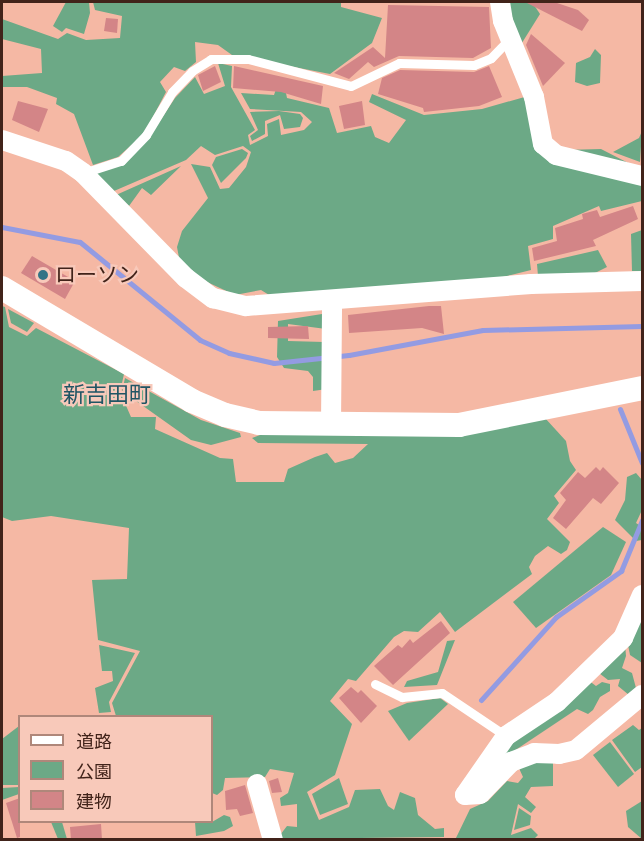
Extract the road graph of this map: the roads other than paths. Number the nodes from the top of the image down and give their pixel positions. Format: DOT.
graph roads {
  1 [pos="500,2"];
  2 [pos="510,38"];
  3 [pos="2,140"];
  4 [pos="83,173"];
  5 [pos="642,176"];
  6 [pos="642,281"];
  7 [pos="2,288"];
  8 [pos="332,302"];
  9 [pos="642,388"];
  10 [pos="331,425"];
  11 [pos="642,596"];
  12 [pos="375,684"];
  13 [pos="642,695"];
  14 [pos="506,736"];
  15 [pos="257,784"];
  16 [pos="273,840"];
  1 -- 2 [label="street"];
  2 -- 4 [label="lane"];
  2 -- 5 [label="street"];
  3 -- 4 [label="street"];
  4 -- 8 [label="street"];
  6 -- 8 [label="street"];
  7 -- 10 [label="street"];
  8 -- 10 [label="street"];
  9 -- 10 [label="street"];
  11 -- 14 [label="street"];
  12 -- 14 [label="lane"];
  13 -- 14 [label="street"];
  15 -- 16 [label="street"];
}
